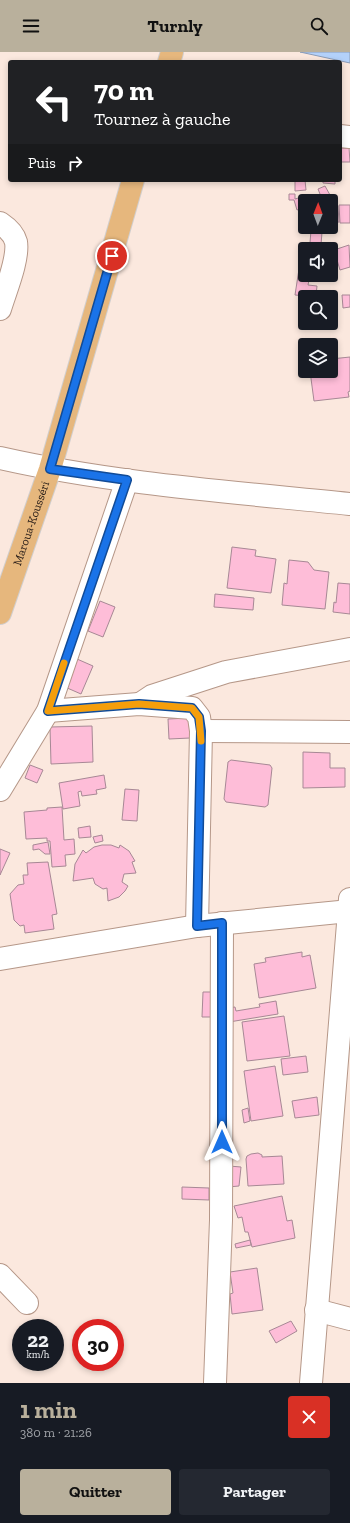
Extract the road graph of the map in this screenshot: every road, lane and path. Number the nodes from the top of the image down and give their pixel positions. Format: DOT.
graph roads {
  1 [pos="133,182"];
  2 [pos="0,223"];
  3 [pos="0,309"];
  4 [pos="0,458"];
  5 [pos="50,469"];
  6 [pos="127,480"];
  7 [pos="350,504"];
  8 [pos="0,613"];
  9 [pos="350,649"];
  10 [pos="139,704"];
  11 [pos="48,711"];
  12 [pos="201,731"];
  13 [pos="350,732"];
  14 [pos="0,790"];
  15 [pos="350,907"];
  16 [pos="222,923"];
  17 [pos="197,926"];
  18 [pos="0,959"];
  19 [pos="0,1275"];
  20 [pos="27,1302"];
  21 [pos="316,1310"];
  22 [pos="350,1319"];
  23 [pos="215,1383"];
  24 [pos="311,1383"];
  1 -- 5 [label="highway, Maroua-Kousséri"];
  2 -- 3 [label="street"];
  4 -- 5 [label="street"];
  5 -- 6 [label="street"];
  5 -- 8 [label="highway, Maroua-Kousséri"];
  6 -- 7 [label="street"];
  6 -- 11 [label="street"];
  9 -- 10 [label="street"];
  10 -- 11 [label="street"];
  10 -- 12 [label="street"];
  11 -- 14 [label="street"];
  12 -- 13 [label="street"];
  12 -- 17 [label="street"];
  15 -- 16 [label="street"];
  15 -- 21 [label="street"];
  16 -- 17 [label="street"];
  16 -- 23 [label="street"];
  17 -- 18 [label="street"];
  19 -- 20 [label="street"];
  21 -- 22 [label="street"];
  21 -- 24 [label="street"];
}
